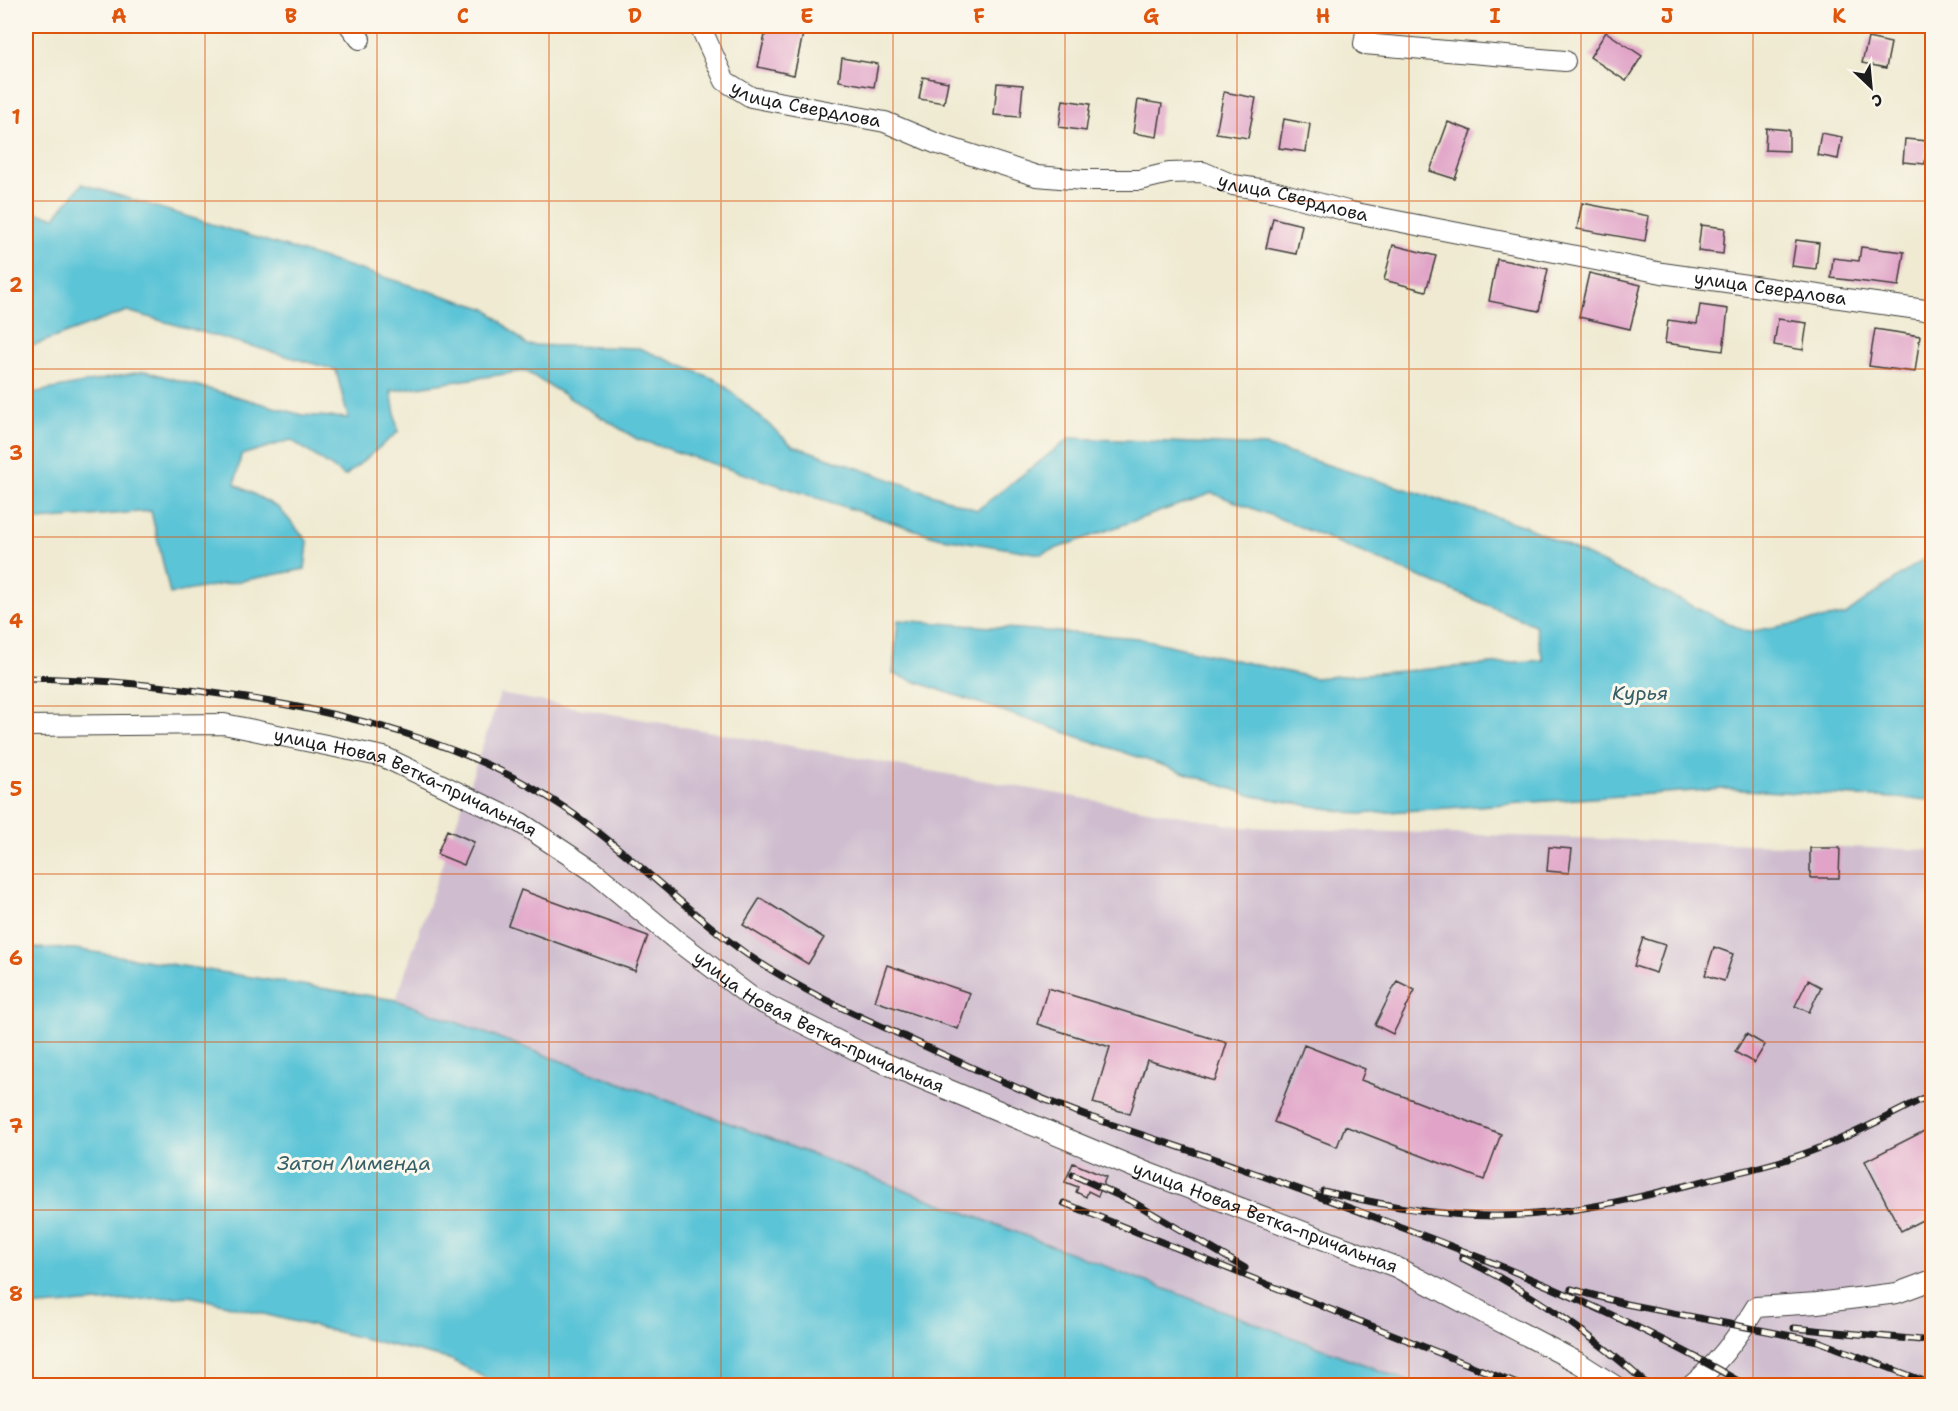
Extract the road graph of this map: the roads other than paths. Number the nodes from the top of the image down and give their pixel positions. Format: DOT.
graph roads {
  1 [pos="700,26"];
  2 [pos="1367,26"];
  3 [pos="1565,61"];
  4 [pos="1932,311"];
  5 [pos="26,726"];
  6 [pos="1932,1280"];
  7 [pos="1615,1386"];
  8 [pos="1691,1386"];
  1 -- 4 [label="street, улица Свердлова"];
  2 -- 3 [label="street"];
  5 -- 7 [label="street, улица Новая Ветка-причальная"];
  6 -- 8 [label="street"];
}
